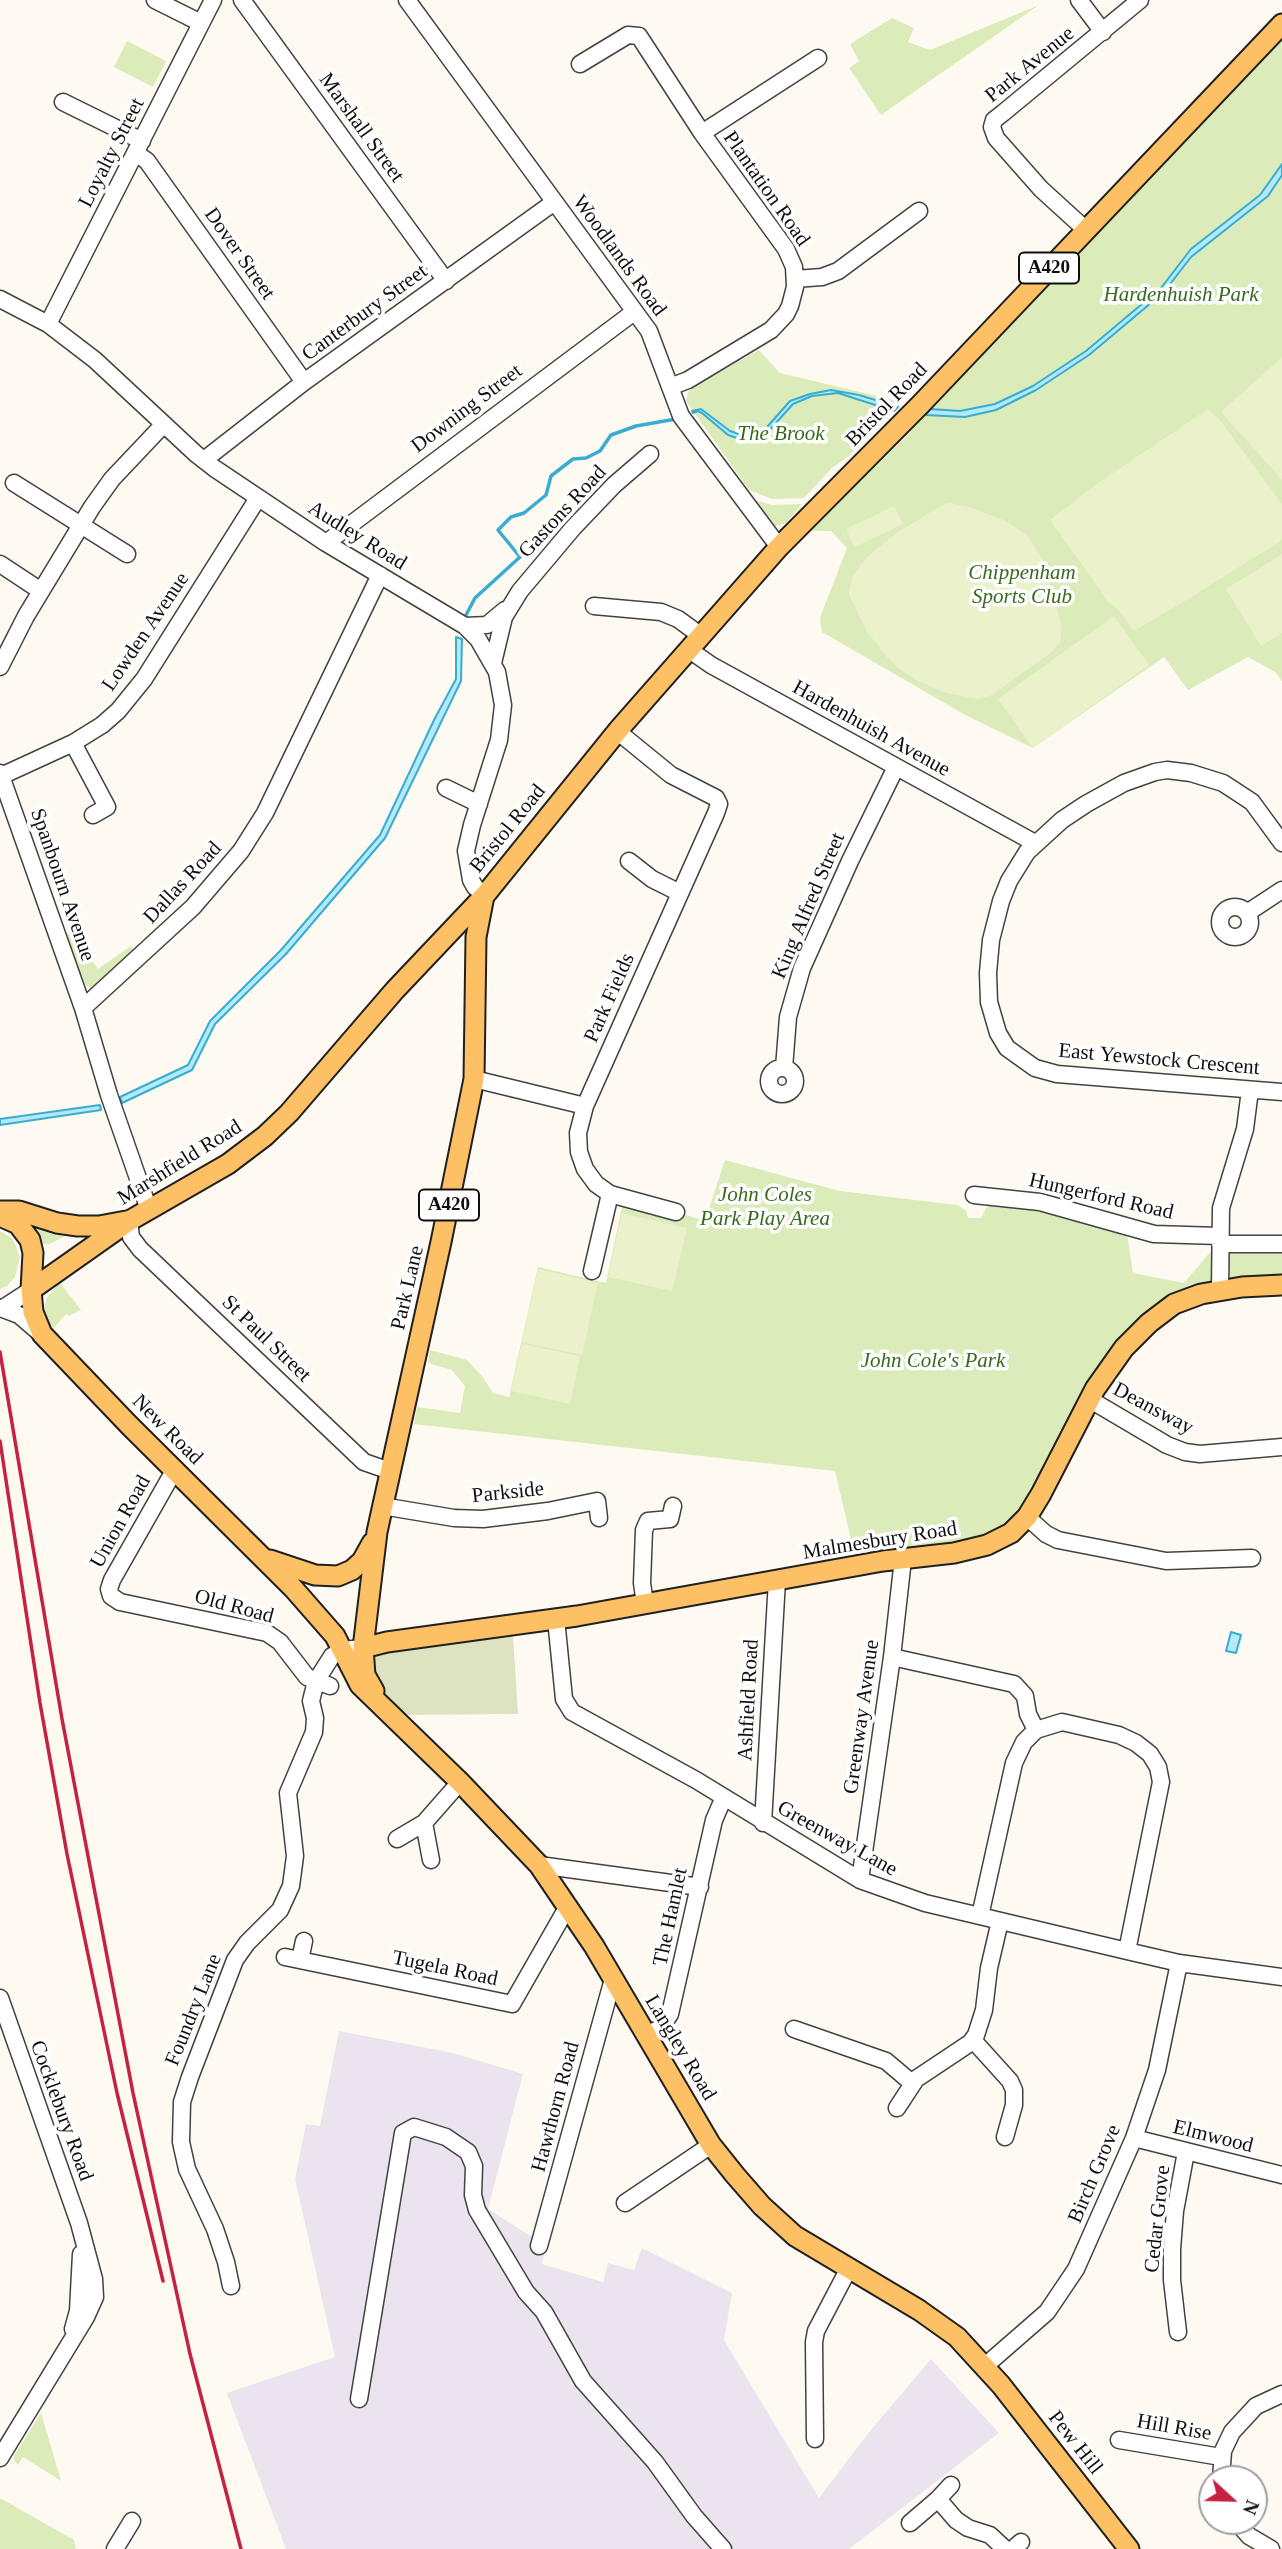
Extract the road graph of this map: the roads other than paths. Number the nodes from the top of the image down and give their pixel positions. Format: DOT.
graph roads {
  1 [pos="155,0"];
  2 [pos="213,0"];
  3 [pos="242,0"];
  4 [pos="407,0"];
  5 [pos="1079,0"];
  6 [pos="1140,0"];
  7 [pos="201,23"];
  8 [pos="1282,24"];
  9 [pos="1103,32"];
  10 [pos="818,58"];
  11 [pos="580,64"];
  12 [pos="63,102"];
  13 [pos="702,133"];
  14 [pos="139,147"];
  15 [pos="553,203"];
  16 [pos="919,211"];
  17 [pos="1086,230"];
  18 [pos="795,279"];
  19 [pos="446,281"];
  20 [pos="0,299"];
  21 [pos="634,312"];
  22 [pos="48,324"];
  23 [pos="304,382"];
  24 [pos="670,387"];
  25 [pos="164,424"];
  26 [pos="650,454"];
  27 [pos="204,460"];
  28 [pos="14,483"];
  29 [pos="258,498"];
  30 [pos="80,526"];
  31 [pos="326,543"];
  32 [pos="779,547"];
  33 [pos="127,555"];
  34 [pos="0,564"];
  35 [pos="380,575"];
  36 [pos="41,591"];
  37 [pos="511,602"];
  38 [pos="594,606"];
  39 [pos="465,625"];
  40 [pos="694,642"];
  41 [pos="493,663"];
  42 [pos="0,667"];
  43 [pos="618,731"];
  44 [pos="73,743"];
  45 [pos="896,767"];
  46 [pos="1,774"];
  47 [pos="446,788"];
  48 [pos="479,804"];
  49 [pos="106,807"];
  50 [pos="1282,842"];
  51 [pos="1035,843"];
  52 [pos="629,861"];
  53 [pos="1282,890"];
  54 [pos="680,893"];
  55 [pos="485,895"];
  56 [pos="1247,913"];
  57 [pos="443,938"];
  58 [pos="476,953"];
  59 [pos="83,1008"];
  60 [pos="784,1068"];
  61 [pos="474,1079"];
  62 [pos="1250,1090"];
  63 [pos="1282,1092"];
  64 [pos="585,1106"];
  65 [pos="610,1194"];
  66 [pos="974,1195"];
  67 [pos="149,1210"];
  68 [pos="676,1212"];
  69 [pos="0,1213"];
  70 [pos="129,1221"];
  71 [pos="1219,1240"];
  72 [pos="1282,1244"];
  73 [pos="592,1271"];
  74 [pos="1282,1285"];
  75 [pos="37,1286"];
  76 [pos="1220,1290"];
  77 [pos="2,1308"];
  78 [pos="42,1334"];
  79 [pos="1089,1399"];
  80 [pos="1282,1447"];
  81 [pos="175,1469"];
  82 [pos="390,1471"];
  83 [pos="614,1499"];
  84 [pos="597,1502"];
  85 [pos="382,1506"];
  86 [pos="673,1506"];
  87 [pos="1027,1517"];
  88 [pos="599,1518"];
  89 [pos="377,1532"];
  90 [pos="262,1555"];
  91 [pos="1252,1558"];
  92 [pos="903,1559"];
  93 [pos="777,1580"];
  94 [pos="111,1595"];
  95 [pos="645,1604"];
  96 [pos="556,1619"];
  97 [pos="363,1648"];
  98 [pos="345,1657"];
  99 [pos="892,1657"];
  100 [pos="323,1684"];
  101 [pos="381,1705"];
  102 [pos="1036,1730"];
  103 [pos="460,1782"];
  104 [pos="724,1797"];
  105 [pos="424,1823"];
  106 [pos="763,1823"];
  107 [pos="397,1839"];
  108 [pos="431,1860"];
  109 [pos="539,1865"];
  110 [pos="860,1880"];
  111 [pos="700,1887"];
  112 [pos="569,1906"];
  113 [pos="980,1916"];
  114 [pos="1000,1921"];
  115 [pos="304,1941"];
  116 [pos="1127,1951"];
  117 [pos="1180,1963"];
  118 [pos="1282,1978"];
  119 [pos="613,1979"];
  120 [pos="0,1998"];
  121 [pos="794,2029"];
  122 [pos="645,2035"];
  123 [pos="973,2040"];
  124 [pos="912,2083"];
  125 [pos="897,2108"];
  126 [pos="1004,2137"];
  127 [pos="1134,2138"];
  128 [pos="711,2145"];
  129 [pos="1186,2152"];
  130 [pos="1282,2175"];
  131 [pos="625,2203"];
  132 [pos="539,2246"];
  133 [pos="849,2267"];
  134 [pos="231,2286"];
  135 [pos="1178,2332"];
  136 [pos="985,2366"];
  137 [pos="1282,2394"];
  138 [pos="359,2399"];
  139 [pos="816,2439"];
  140 [pos="1119,2440"];
  141 [pos="1222,2457"];
  142 [pos="0,2458"];
  143 [pos="1222,2465"];
  144 [pos="951,2485"];
  145 [pos="938,2499"];
  146 [pos="132,2521"];
  147 [pos="910,2523"];
  148 [pos="1248,2535"];
  149 [pos="115,2549"];
  150 [pos="723,2549"];
  151 [pos="1005,2549"];
  152 [pos="1129,2549"];
  153 [pos="1271,2549"];
  1 -- 7 [label="street"];
  2 -- 7 [label="street, Loyalty Street"];
  3 -- 19 [label="street, Marshall Street"];
  4 -- 15 [label="street, Woodlands Road"];
  5 -- 9 [label="street"];
  6 -- 9 [label="street, Park Avenue"];
  7 -- 14 [label="street, Loyalty Street"];
  8 -- 17 [label="main road, Bristol Road / A420"];
  9 -- 17 [label="street, Park Avenue"];
  10 -- 13 [label="street"];
  11 -- 13 [label="street, Plantation Road"];
  12 -- 14 [label="street"];
  13 -- 18 [label="street, Plantation Road"];
  14 -- 22 [label="street, Loyalty Street"];
  14 -- 23 [label="street, Dover Street"];
  15 -- 19 [label="street, Canterbury Street"];
  15 -- 21 [label="street, Woodlands Road"];
  16 -- 18 [label="street"];
  17 -- 32 [label="main road, Bristol Road / A420"];
  18 -- 24 [label="street, Plantation Road"];
  19 -- 23 [label="street, Canterbury Street"];
  20 -- 22 [label="street, Audley Road"];
  21 -- 24 [label="street, Woodlands Road"];
  21 -- 31 [label="street, Downing Street"];
  22 -- 25 [label="street, Audley Road"];
  23 -- 27 [label="street, Canterbury Street"];
  24 -- 32 [label="street, Woodlands Road"];
  25 -- 27 [label="street, Audley Road"];
  25 -- 30 [label="street"];
  26 -- 37 [label="street, Gastons Road"];
  27 -- 29 [label="street, Audley Road"];
  28 -- 30 [label="street"];
  29 -- 31 [label="street, Audley Road"];
  29 -- 44 [label="street, Lowden Avenue"];
  30 -- 33 [label="street"];
  30 -- 36 [label="street"];
  31 -- 35 [label="street, Audley Road"];
  32 -- 40 [label="main road, Bristol Road / A420"];
  34 -- 36 [label="street"];
  35 -- 39 [label="street, Audley Road"];
  35 -- 59 [label="street, Dallas Road"];
  36 -- 42 [label="street"];
  37 -- 39 [label="street, Gastons Road"];
  37 -- 41 [label="street, Gastons Road"];
  38 -- 40 [label="street, Hardenhuish Avenue"];
  39 -- 41 [label="street, Audley Road"];
  40 -- 43 [label="main road, Bristol Road / A420"];
  40 -- 45 [label="street, Hardenhuish Avenue"];
  41 -- 48 [label="street, Audley Road"];
  43 -- 54 [label="street, Park Fields"];
  43 -- 55 [label="main road, Bristol Road / A420"];
  44 -- 46 [label="street, Lowden Avenue"];
  44 -- 49 [label="street"];
  45 -- 51 [label="street, Hardenhuish Avenue"];
  45 -- 60 [label="street, King Alfred Street"];
  46 -- 59 [label="street, Spanbourn Avenue"];
  47 -- 48 [label="street"];
  48 -- 55 [label="street, Audley Road"];
  50 -- 51 [label="street, East Yewstock Crescent"];
  51 -- 62 [label="street, East Yewstock Crescent"];
  52 -- 54 [label="street"];
  53 -- 56 [label="street"];
  54 -- 64 [label="street, Park Fields"];
  55 -- 57 [label="main road, Marshfield Road / A420"];
  55 -- 58 [label="main road, Park Lane / A420"];
  57 -- 58 [label="main road"];
  57 -- 67 [label="main road, Marshfield Road / A420"];
  58 -- 61 [label="main road, Park Lane / A420"];
  59 -- 67 [label="street"];
  61 -- 64 [label="street"];
  61 -- 82 [label="main road, Park Lane / A420"];
  62 -- 63 [label="street, East Yewstock Crescent"];
  62 -- 71 [label="street"];
  64 -- 65 [label="street, Park Fields"];
  65 -- 68 [label="street"];
  65 -- 73 [label="street"];
  66 -- 71 [label="street, Hungerford Road"];
  67 -- 70 [label="main road, Marshfield Road / A420"];
  69 -- 70 [label="main road, A420"];
  69 -- 75 [label="main road, A420"];
  70 -- 75 [label="main road, Marshfield Road / A420"];
  70 -- 82 [label="street, St Paul Street"];
  71 -- 72 [label="street"];
  71 -- 76 [label="street"];
  74 -- 76 [label="main road, Malmesbury Road"];
  75 -- 77 [label="street, Marshfield Road"];
  75 -- 78 [label="main road, New Road / A420"];
  76 -- 79 [label="main road, Malmesbury Road"];
  77 -- 78 [label="street, New Road"];
  78 -- 81 [label="main road, New Road / A420"];
  79 -- 80 [label="street, Deansway"];
  79 -- 87 [label="main road, Malmesbury Road"];
  81 -- 90 [label="main road, New Road / A420"];
  81 -- 94 [label="street, Union Road"];
  82 -- 85 [label="main road, Park Lane / A420"];
  83 -- 84 [label="street, Parkside"];
  84 -- 85 [label="street, Parkside"];
  84 -- 88 [label="street"];
  85 -- 89 [label="main road, Park Lane / A420"];
  86 -- 95 [label="street"];
  87 -- 91 [label="street"];
  87 -- 92 [label="main road, Malmesbury Road"];
  89 -- 90 [label="main road, New Road / A420"];
  89 -- 97 [label="main road, Park Lane"];
  90 -- 98 [label="main road, New Road"];
  92 -- 93 [label="main road, Malmesbury Road"];
  92 -- 99 [label="street, Greenway Avenue"];
  93 -- 95 [label="main road, Malmesbury Road"];
  93 -- 106 [label="street, Ashfield Road"];
  94 -- 100 [label="street, Old Road"];
  95 -- 96 [label="main road, Malmesbury Road"];
  96 -- 97 [label="main road, Malmesbury Road"];
  96 -- 104 [label="street, Greenway Lane"];
  97 -- 98 [label="street"];
  97 -- 101 [label="main road, Langley Road"];
  98 -- 100 [label="street"];
  98 -- 101 [label="main road, Langley Road"];
  99 -- 102 [label="street"];
  99 -- 110 [label="street, Greenway Avenue"];
  100 -- 134 [label="street, Foundry Lane"];
  101 -- 103 [label="main road, Langley Road"];
  102 -- 113 [label="street"];
  102 -- 116 [label="street"];
  103 -- 105 [label="street"];
  103 -- 109 [label="main road, Langley Road"];
  104 -- 106 [label="street, Greenway Lane"];
  104 -- 111 [label="street, The Hamlet"];
  105 -- 107 [label="street"];
  105 -- 108 [label="street"];
  106 -- 110 [label="street, Greenway Lane"];
  109 -- 111 [label="street"];
  109 -- 112 [label="main road, Langley Road"];
  110 -- 113 [label="street, Greenway Lane"];
  111 -- 122 [label="street, The Hamlet"];
  112 -- 115 [label="street, Tugela Road"];
  112 -- 119 [label="main road, Langley Road"];
  113 -- 114 [label="street, Greenway Lane"];
  114 -- 116 [label="street, Greenway Lane"];
  114 -- 123 [label="street"];
  116 -- 117 [label="street, Greenway Lane"];
  117 -- 118 [label="street, Greenway Lane"];
  117 -- 127 [label="street, Birch Grove"];
  119 -- 122 [label="main road, Langley Road"];
  119 -- 132 [label="street, Hawthorn Road"];
  120 -- 142 [label="street, Cocklebury Road"];
  121 -- 124 [label="street"];
  122 -- 128 [label="main road, Langley Road"];
  123 -- 124 [label="street"];
  123 -- 126 [label="street"];
  124 -- 125 [label="street"];
  127 -- 129 [label="street, Elmwood"];
  127 -- 136 [label="street, Birch Grove"];
  128 -- 131 [label="street"];
  128 -- 133 [label="main road, Langley Road"];
  129 -- 130 [label="street, Elmwood"];
  129 -- 135 [label="street, Cedar Grove"];
  133 -- 136 [label="main road, Langley Road"];
  133 -- 139 [label="street"];
  136 -- 152 [label="main road, Pew Hill"];
  137 -- 141 [label="street, Hill Rise"];
  138 -- 150 [label="street"];
  140 -- 141 [label="street, Hill Rise"];
  141 -- 143 [label="street, Hill Rise"];
  144 -- 145 [label="street"];
  145 -- 147 [label="street"];
  145 -- 151 [label="street"];
  146 -- 149 [label="street"];
  148 -- 153 [label="street"];
}
